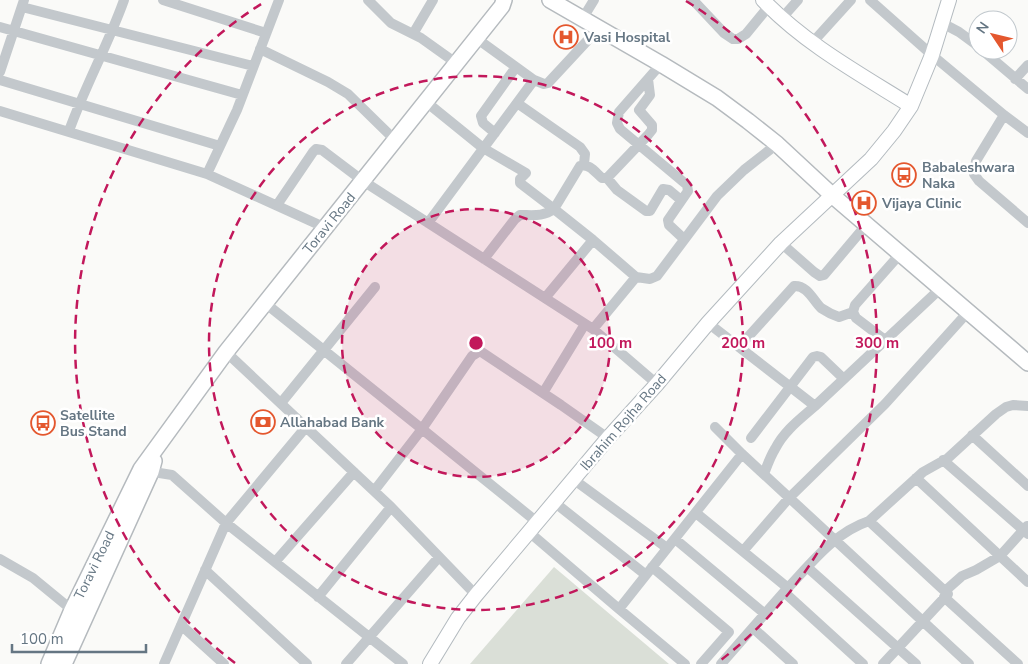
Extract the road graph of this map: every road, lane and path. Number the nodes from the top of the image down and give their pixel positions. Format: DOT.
graph roads {
  1 [pos="124,0"];
  2 [pos="163,0"];
  3 [pos="279,0"];
  4 [pos="368,0"];
  5 [pos="433,0"];
  6 [pos="550,0"];
  7 [pos="594,0"];
  8 [pos="693,0"];
  9 [pos="798,0"];
  10 [pos="851,0"];
  11 [pos="870,0"];
  12 [pos="949,0"];
  13 [pos="505,2"];
  14 [pos="766,3"];
  15 [pos="23,4"];
  16 [pos="582,18"];
  17 [pos="782,18"];
  18 [pos="942,23"];
  19 [pos="0,27"];
  20 [pos="600,27"];
  21 [pos="113,30"];
  22 [pos="14,31"];
  23 [pos="266,33"];
  24 [pos="414,34"];
  25 [pos="476,38"];
  26 [pos="968,39"];
  27 [pos="812,43"];
  28 [pos="260,48"];
  29 [pos="932,55"];
  30 [pos="102,56"];
  31 [pos="993,60"];
  32 [pos="456,63"];
  33 [pos="661,64"];
  34 [pos="1028,65"];
  35 [pos="254,66"];
  36 [pos="516,67"];
  37 [pos="0,72"];
  38 [pos="648,79"];
  39 [pos="1015,79"];
  40 [pos="0,80"];
  41 [pos="534,80"];
  42 [pos="1028,89"];
  43 [pos="242,95"];
  44 [pos="425,101"];
  45 [pos="517,103"];
  46 [pos="78,104"];
  47 [pos="911,106"];
  48 [pos="0,111"];
  49 [pos="1004,115"];
  50 [pos="69,131"];
  51 [pos="495,133"];
  52 [pos="1028,133"];
  53 [pos="395,140"];
  54 [pos="777,144"];
  55 [pos="638,145"];
  56 [pos="220,146"];
  57 [pos="483,148"];
  58 [pos="584,164"];
  59 [pos="207,174"];
  60 [pos="607,178"];
  61 [pos="363,181"];
  62 [pos="833,196"];
  63 [pos="681,200"];
  64 [pos="277,205"];
  65 [pos="554,209"];
  66 [pos="428,223"];
  67 [pos="1028,223"];
  68 [pos="867,224"];
  69 [pos="326,228"];
  70 [pos="684,239"];
  71 [pos="593,240"];
  72 [pos="781,243"];
  73 [pos="901,253"];
  74 [pos="484,259"];
  75 [pos="636,277"];
  76 [pos="375,287"];
  77 [pos="941,288"];
  78 [pos="545,298"];
  79 [pos="265,303"];
  80 [pos="852,312"];
  81 [pos="968,312"];
  82 [pos="708,323"];
  83 [pos="589,327"];
  84 [pos="885,340"];
  85 [pos="739,347"];
  86 [pos="324,351"];
  87 [pos="226,352"];
  88 [pos="1028,363"];
  89 [pos="844,379"];
  90 [pos="657,384"];
  91 [pos="789,387"];
  92 [pos="543,393"];
  93 [pos="281,403"];
  94 [pos="815,406"];
  95 [pos="1028,406"];
  96 [pos="715,427"];
  97 [pos="306,428"];
  98 [pos="422,429"];
  99 [pos="972,435"];
  100 [pos="608,438"];
  101 [pos="751,438"];
  102 [pos="742,454"];
  103 [pos="943,460"];
  104 [pos="146,471"];
  105 [pos="354,472"];
  106 [pos="764,474"];
  107 [pos="916,478"];
  108 [pos="573,479"];
  109 [pos="1028,486"];
  110 [pos="374,491"];
  111 [pos="789,498"];
  112 [pos="554,502"];
  113 [pos="390,507"];
  114 [pos="696,513"];
  115 [pos="870,521"];
  116 [pos="226,523"];
  117 [pos="533,527"];
  118 [pos="1027,530"];
  119 [pos="675,539"];
  120 [pos="834,539"];
  121 [pos="667,548"];
  122 [pos="743,551"];
  123 [pos="1000,556"];
  124 [pos="439,557"];
  125 [pos="0,559"];
  126 [pos="275,562"];
  127 [pos="807,568"];
  128 [pos="205,570"];
  129 [pos="649,571"];
  130 [pos="1028,582"];
  131 [pos="786,590"];
  132 [pos="944,594"];
  133 [pos="476,595"];
  134 [pos="318,597"];
  135 [pos="619,609"];
  136 [pos="72,610"];
  137 [pos="765,614"];
  138 [pos="922,621"];
  139 [pos="181,625"];
  140 [pos="753,628"];
  141 [pos="369,637"];
  142 [pos="898,648"];
  143 [pos="49,664"];
  144 [pos="64,664"];
  145 [pos="164,664"];
  146 [pos="224,664"];
  147 [pos="308,664"];
  148 [pos="346,664"];
  149 [pos="403,664"];
  150 [pos="430,664"];
  151 [pos="685,664"];
  152 [pos="701,664"];
  153 [pos="721,664"];
  154 [pos="793,664"];
  155 [pos="863,664"];
  156 [pos="883,664"];
  157 [pos="916,664"];
  158 [pos="969,664"];
  159 [pos="1018,664"];
  1 -- 21 [label="street"];
  2 -- 23 [label="street"];
  3 -- 23 [label="street"];
  4 -- 24 [label="street"];
  5 -- 24 [label="street"];
  6 -- 16 [label="main road"];
  7 -- 16 [label="street"];
  8 -- 14 [label="street"];
  9 -- 17 [label="street"];
  10 -- 27 [label="street"];
  11 -- 29 [label="street"];
  12 -- 18 [label="street, Ibrahim Rojha Road"];
  13 -- 25 [label="main road, Toravi Road"];
  14 -- 17 [label="street"];
  15 -- 21 [label="street"];
  15 -- 22 [label="street"];
  16 -- 20 [label="main road"];
  17 -- 27 [label="street"];
  18 -- 26 [label="street"];
  18 -- 29 [label="street, Ibrahim Rojha Road"];
  19 -- 22 [label="street"];
  20 -- 33 [label="main road"];
  20 -- 41 [label="street"];
  21 -- 30 [label="street"];
  21 -- 35 [label="street"];
  22 -- 30 [label="street"];
  22 -- 37 [label="street"];
  23 -- 28 [label="street"];
  24 -- 32 [label="street"];
  25 -- 32 [label="main road, Toravi Road"];
  25 -- 36 [label="street"];
  27 -- 47 [label="street"];
  28 -- 35 [label="street"];
  28 -- 53 [label="street"];
  29 -- 47 [label="street, Ibrahim Rojha Road"];
  29 -- 49 [label="street"];
  30 -- 43 [label="street"];
  30 -- 46 [label="street"];
  31 -- 39 [label="street"];
  32 -- 44 [label="main road, Toravi Road"];
  33 -- 38 [label="street"];
  33 -- 54 [label="main road"];
  34 -- 39 [label="street"];
  35 -- 43 [label="street"];
  36 -- 41 [label="street"];
  36 -- 51 [label="street"];
  38 -- 55 [label="street"];
  38 -- 55 [label="street"];
  39 -- 42 [label="street"];
  40 -- 46 [label="street"];
  41 -- 45 [label="street"];
  43 -- 56 [label="street"];
  44 -- 53 [label="main road, Toravi Road"];
  44 -- 57 [label="street"];
  45 -- 51 [label="street"];
  45 -- 58 [label="street"];
  46 -- 50 [label="street"];
  46 -- 56 [label="street"];
  47 -- 62 [label="street, Ibrahim Rojha Road"];
  48 -- 50 [label="street"];
  49 -- 52 [label="street"];
  49 -- 67 [label="street"];
  50 -- 59 [label="street"];
  51 -- 57 [label="street"];
  53 -- 61 [label="main road, Toravi Road"];
  54 -- 62 [label="main road"];
  54 -- 70 [label="street"];
  55 -- 60 [label="street"];
  55 -- 63 [label="street"];
  56 -- 59 [label="street"];
  57 -- 65 [label="street"];
  57 -- 66 [label="street"];
  58 -- 60 [label="street"];
  58 -- 65 [label="street"];
  59 -- 64 [label="street"];
  60 -- 63 [label="street"];
  61 -- 64 [label="street"];
  61 -- 66 [label="street"];
  61 -- 69 [label="main road, Toravi Road"];
  62 -- 68 [label="main road"];
  62 -- 72 [label="street, Ibrahim Rojha Road"];
  63 -- 70 [label="street"];
  64 -- 69 [label="street"];
  65 -- 71 [label="street"];
  65 -- 74 [label="street"];
  66 -- 74 [label="street"];
  68 -- 72 [label="street"];
  68 -- 73 [label="main road"];
  69 -- 79 [label="main road, Toravi Road"];
  70 -- 75 [label="street"];
  71 -- 75 [label="street"];
  71 -- 78 [label="street"];
  72 -- 82 [label="street, Ibrahim Rojha Road"];
  73 -- 77 [label="main road"];
  73 -- 80 [label="street"];
  74 -- 78 [label="street"];
  75 -- 83 [label="street"];
  76 -- 86 [label="street"];
  77 -- 81 [label="main road"];
  77 -- 84 [label="street"];
  78 -- 83 [label="street"];
  79 -- 86 [label="street"];
  79 -- 87 [label="main road, Toravi Road"];
  80 -- 84 [label="street"];
  80 -- 85 [label="street"];
  81 -- 88 [label="main road"];
  81 -- 111 [label="street"];
  82 -- 85 [label="street"];
  82 -- 90 [label="street, Ibrahim Rojha Road"];
  83 -- 90 [label="street"];
  83 -- 92 [label="street"];
  84 -- 89 [label="street"];
  85 -- 91 [label="street"];
  86 -- 93 [label="street"];
  86 -- 98 [label="street"];
  87 -- 93 [label="street"];
  87 -- 104 [label="main road, Toravi Road"];
  89 -- 91 [label="street"];
  89 -- 94 [label="street"];
  90 -- 100 [label="street, Ibrahim Rojha Road"];
  91 -- 94 [label="street"];
  91 -- 101 [label="street"];
  92 -- 98 [label="street"];
  92 -- 100 [label="street"];
  93 -- 97 [label="street"];
  94 -- 106 [label="street"];
  95 -- 99 [label="street"];
  96 -- 102 [label="street"];
  97 -- 105 [label="street"];
  97 -- 116 [label="street"];
  98 -- 110 [label="street"];
  98 -- 117 [label="street"];
  99 -- 103 [label="street"];
  99 -- 109 [label="street"];
  100 -- 108 [label="street, Ibrahim Rojha Road"];
  102 -- 106 [label="street"];
  102 -- 114 [label="street"];
  103 -- 107 [label="street"];
  103 -- 118 [label="street"];
  104 -- 116 [label="street"];
  104 -- 136 [label="main road, Toravi Road"];
  104 -- 144 [label="main road, Toravi Road"];
  105 -- 110 [label="street"];
  105 -- 126 [label="street"];
  106 -- 111 [label="street"];
  107 -- 115 [label="street"];
  107 -- 123 [label="street"];
  108 -- 112 [label="street, Ibrahim Rojha Road"];
  108 -- 121 [label="street"];
  110 -- 113 [label="street"];
  111 -- 120 [label="street"];
  111 -- 122 [label="street"];
  112 -- 117 [label="street, Ibrahim Rojha Road"];
  112 -- 129 [label="street"];
  113 -- 124 [label="street"];
  113 -- 134 [label="street"];
  114 -- 119 [label="street"];
  114 -- 122 [label="street"];
  115 -- 120 [label="street"];
  115 -- 132 [label="street"];
  116 -- 126 [label="street"];
  116 -- 128 [label="street"];
  117 -- 133 [label="street, Ibrahim Rojha Road"];
  117 -- 135 [label="street"];
  118 -- 123 [label="street"];
  119 -- 121 [label="street"];
  119 -- 137 [label="street"];
  120 -- 127 [label="street"];
  120 -- 138 [label="street"];
  121 -- 129 [label="street"];
  122 -- 131 [label="street"];
  123 -- 130 [label="street"];
  123 -- 132 [label="street"];
  124 -- 133 [label="street"];
  124 -- 141 [label="street"];
  125 -- 136 [label="street"];
  126 -- 134 [label="street"];
  127 -- 131 [label="street"];
  127 -- 142 [label="street"];
  128 -- 139 [label="street"];
  128 -- 147 [label="street"];
  129 -- 135 [label="street"];
  129 -- 152 [label="street"];
  131 -- 137 [label="street"];
  131 -- 155 [label="street"];
  132 -- 138 [label="street"];
  132 -- 159 [label="street"];
  133 -- 150 [label="street, Ibrahim Rojha Road"];
  134 -- 141 [label="street"];
  135 -- 151 [label="street"];
  136 -- 143 [label="main road, Toravi Road"];
  137 -- 140 [label="street"];
  138 -- 142 [label="street"];
  138 -- 158 [label="street"];
  139 -- 145 [label="street"];
  139 -- 146 [label="street"];
  140 -- 153 [label="street"];
  140 -- 154 [label="street"];
  141 -- 148 [label="street"];
  141 -- 149 [label="street"];
  142 -- 156 [label="street"];
  142 -- 157 [label="street"];
}
